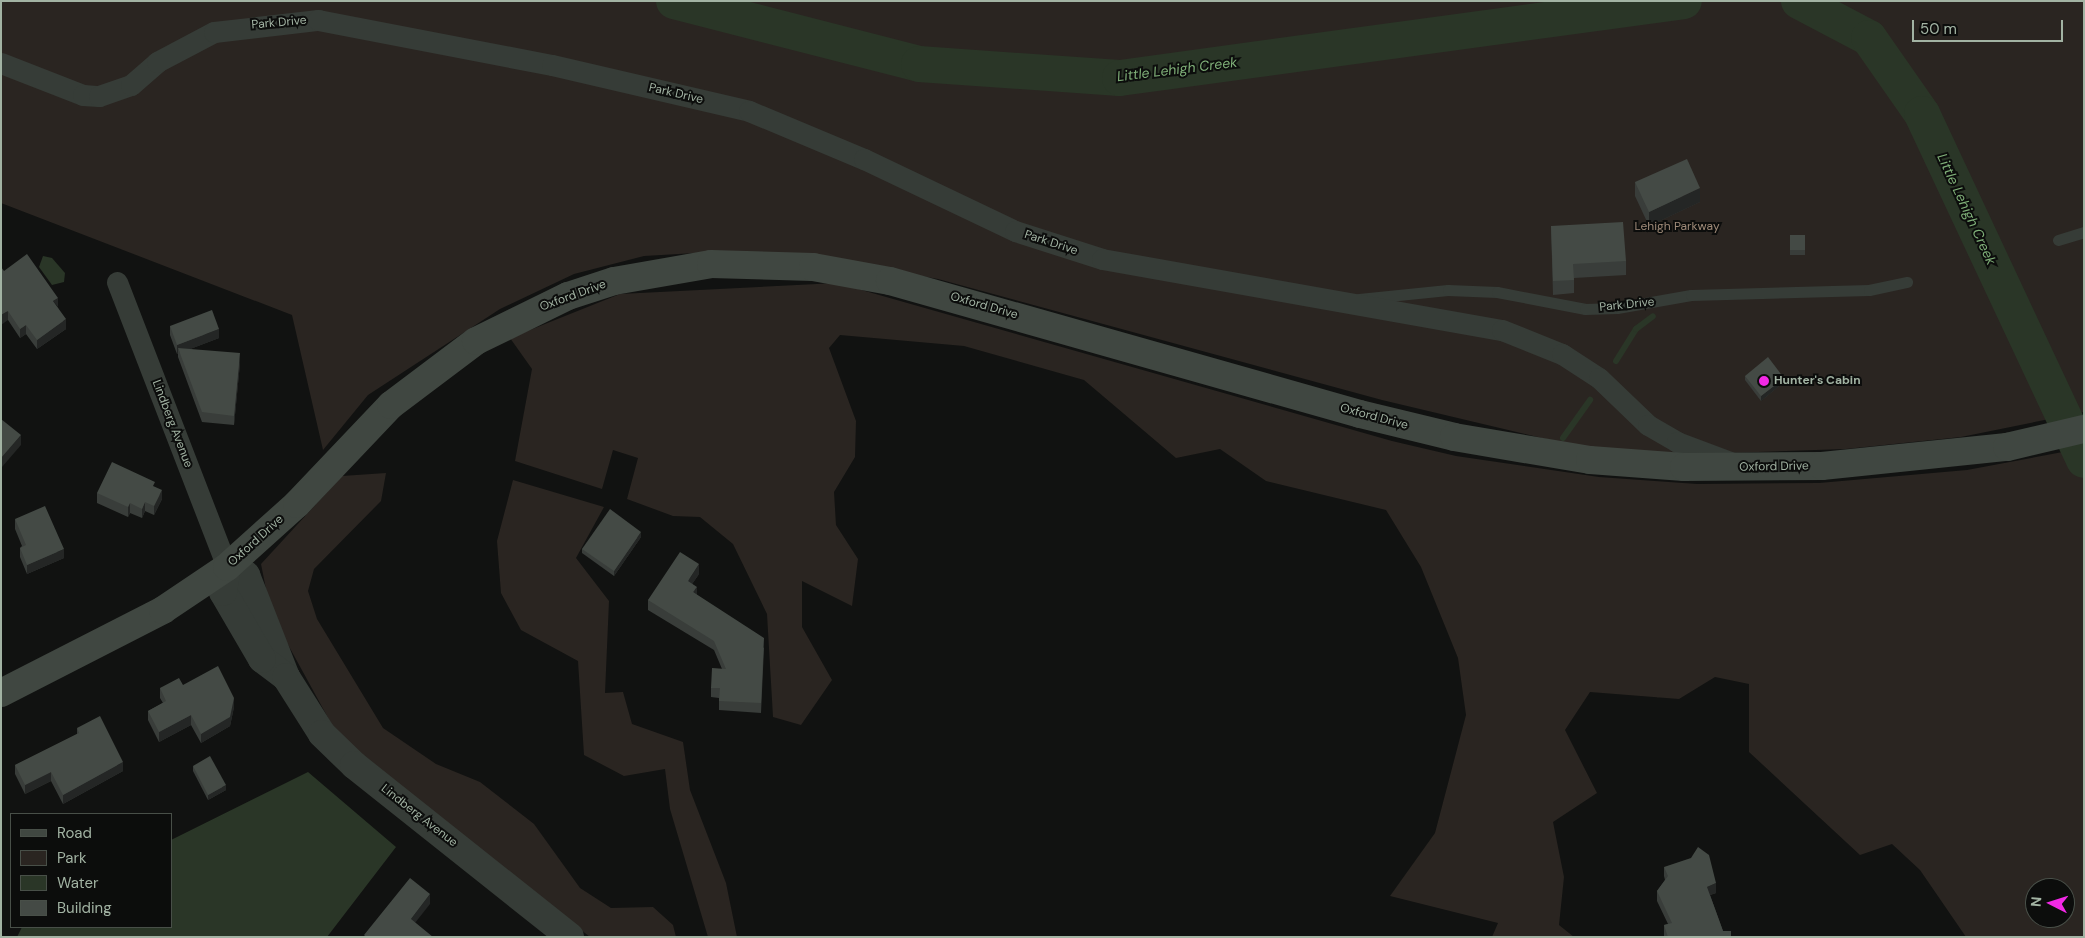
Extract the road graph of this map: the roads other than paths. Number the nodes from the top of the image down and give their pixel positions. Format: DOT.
graph roads {
  1 [pos="1,64"];
  2 [pos="2084,232"];
  3 [pos="2058,240"];
  4 [pos="117,282"];
  5 [pos="1907,282"];
  6 [pos="1347,301"];
  7 [pos="2084,429"];
  8 [pos="1758,468"];
  9 [pos="227,567"];
  10 [pos="1,693"];
  11 [pos="570,937"];
  1 -- 6 [label="street, Park Drive"];
  2 -- 3 [label="lane"];
  4 -- 9 [label="street, Lindberg Avenue"];
  5 -- 6 [label="lane, Park Drive"];
  6 -- 8 [label="street, Park Drive"];
  7 -- 8 [label="main road, Oxford Drive"];
  8 -- 9 [label="main road, Oxford Drive"];
  9 -- 10 [label="main road, Oxford Drive"];
  9 -- 11 [label="street, Lindberg Avenue"];
}
